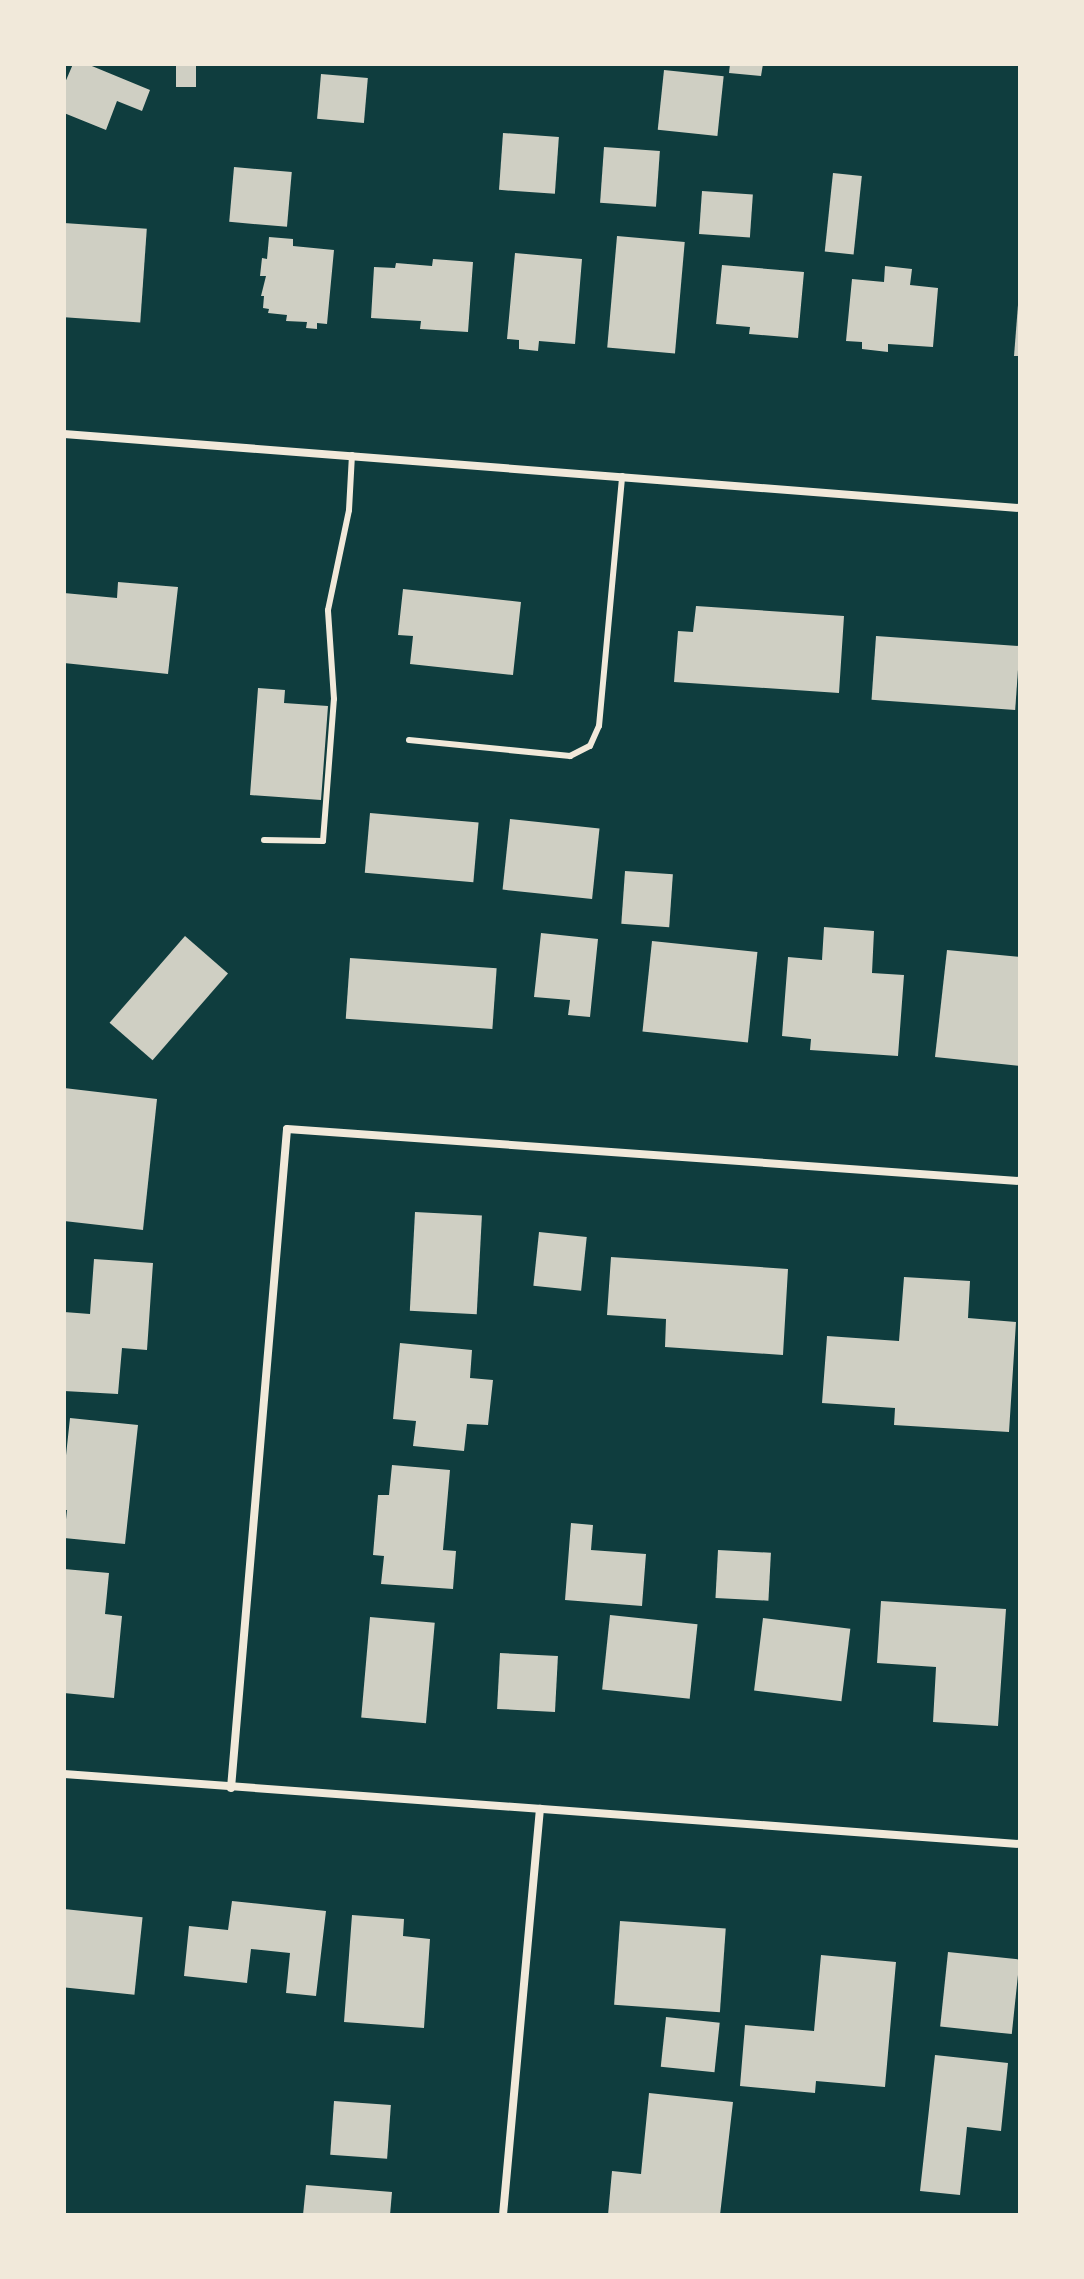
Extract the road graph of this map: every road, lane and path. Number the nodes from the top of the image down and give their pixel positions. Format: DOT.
graph roads {
  1 [pos="64,434"];
  2 [pos="352,455"];
  3 [pos="622,476"];
  4 [pos="1020,508"];
  5 [pos="409,740"];
  6 [pos="264,840"];
  7 [pos="1020,1181"];
  8 [pos="64,1774"];
  9 [pos="231,1788"];
  10 [pos="540,1809"];
  11 [pos="1020,1844"];
  12 [pos="503,2215"];
  1 -- 2 [label="street"];
  2 -- 3 [label="street"];
  2 -- 6 [label="lane"];
  3 -- 4 [label="street"];
  3 -- 5 [label="lane"];
  7 -- 9 [label="street"];
  8 -- 9 [label="street"];
  9 -- 10 [label="street"];
  10 -- 11 [label="street"];
  10 -- 12 [label="street"];
}
